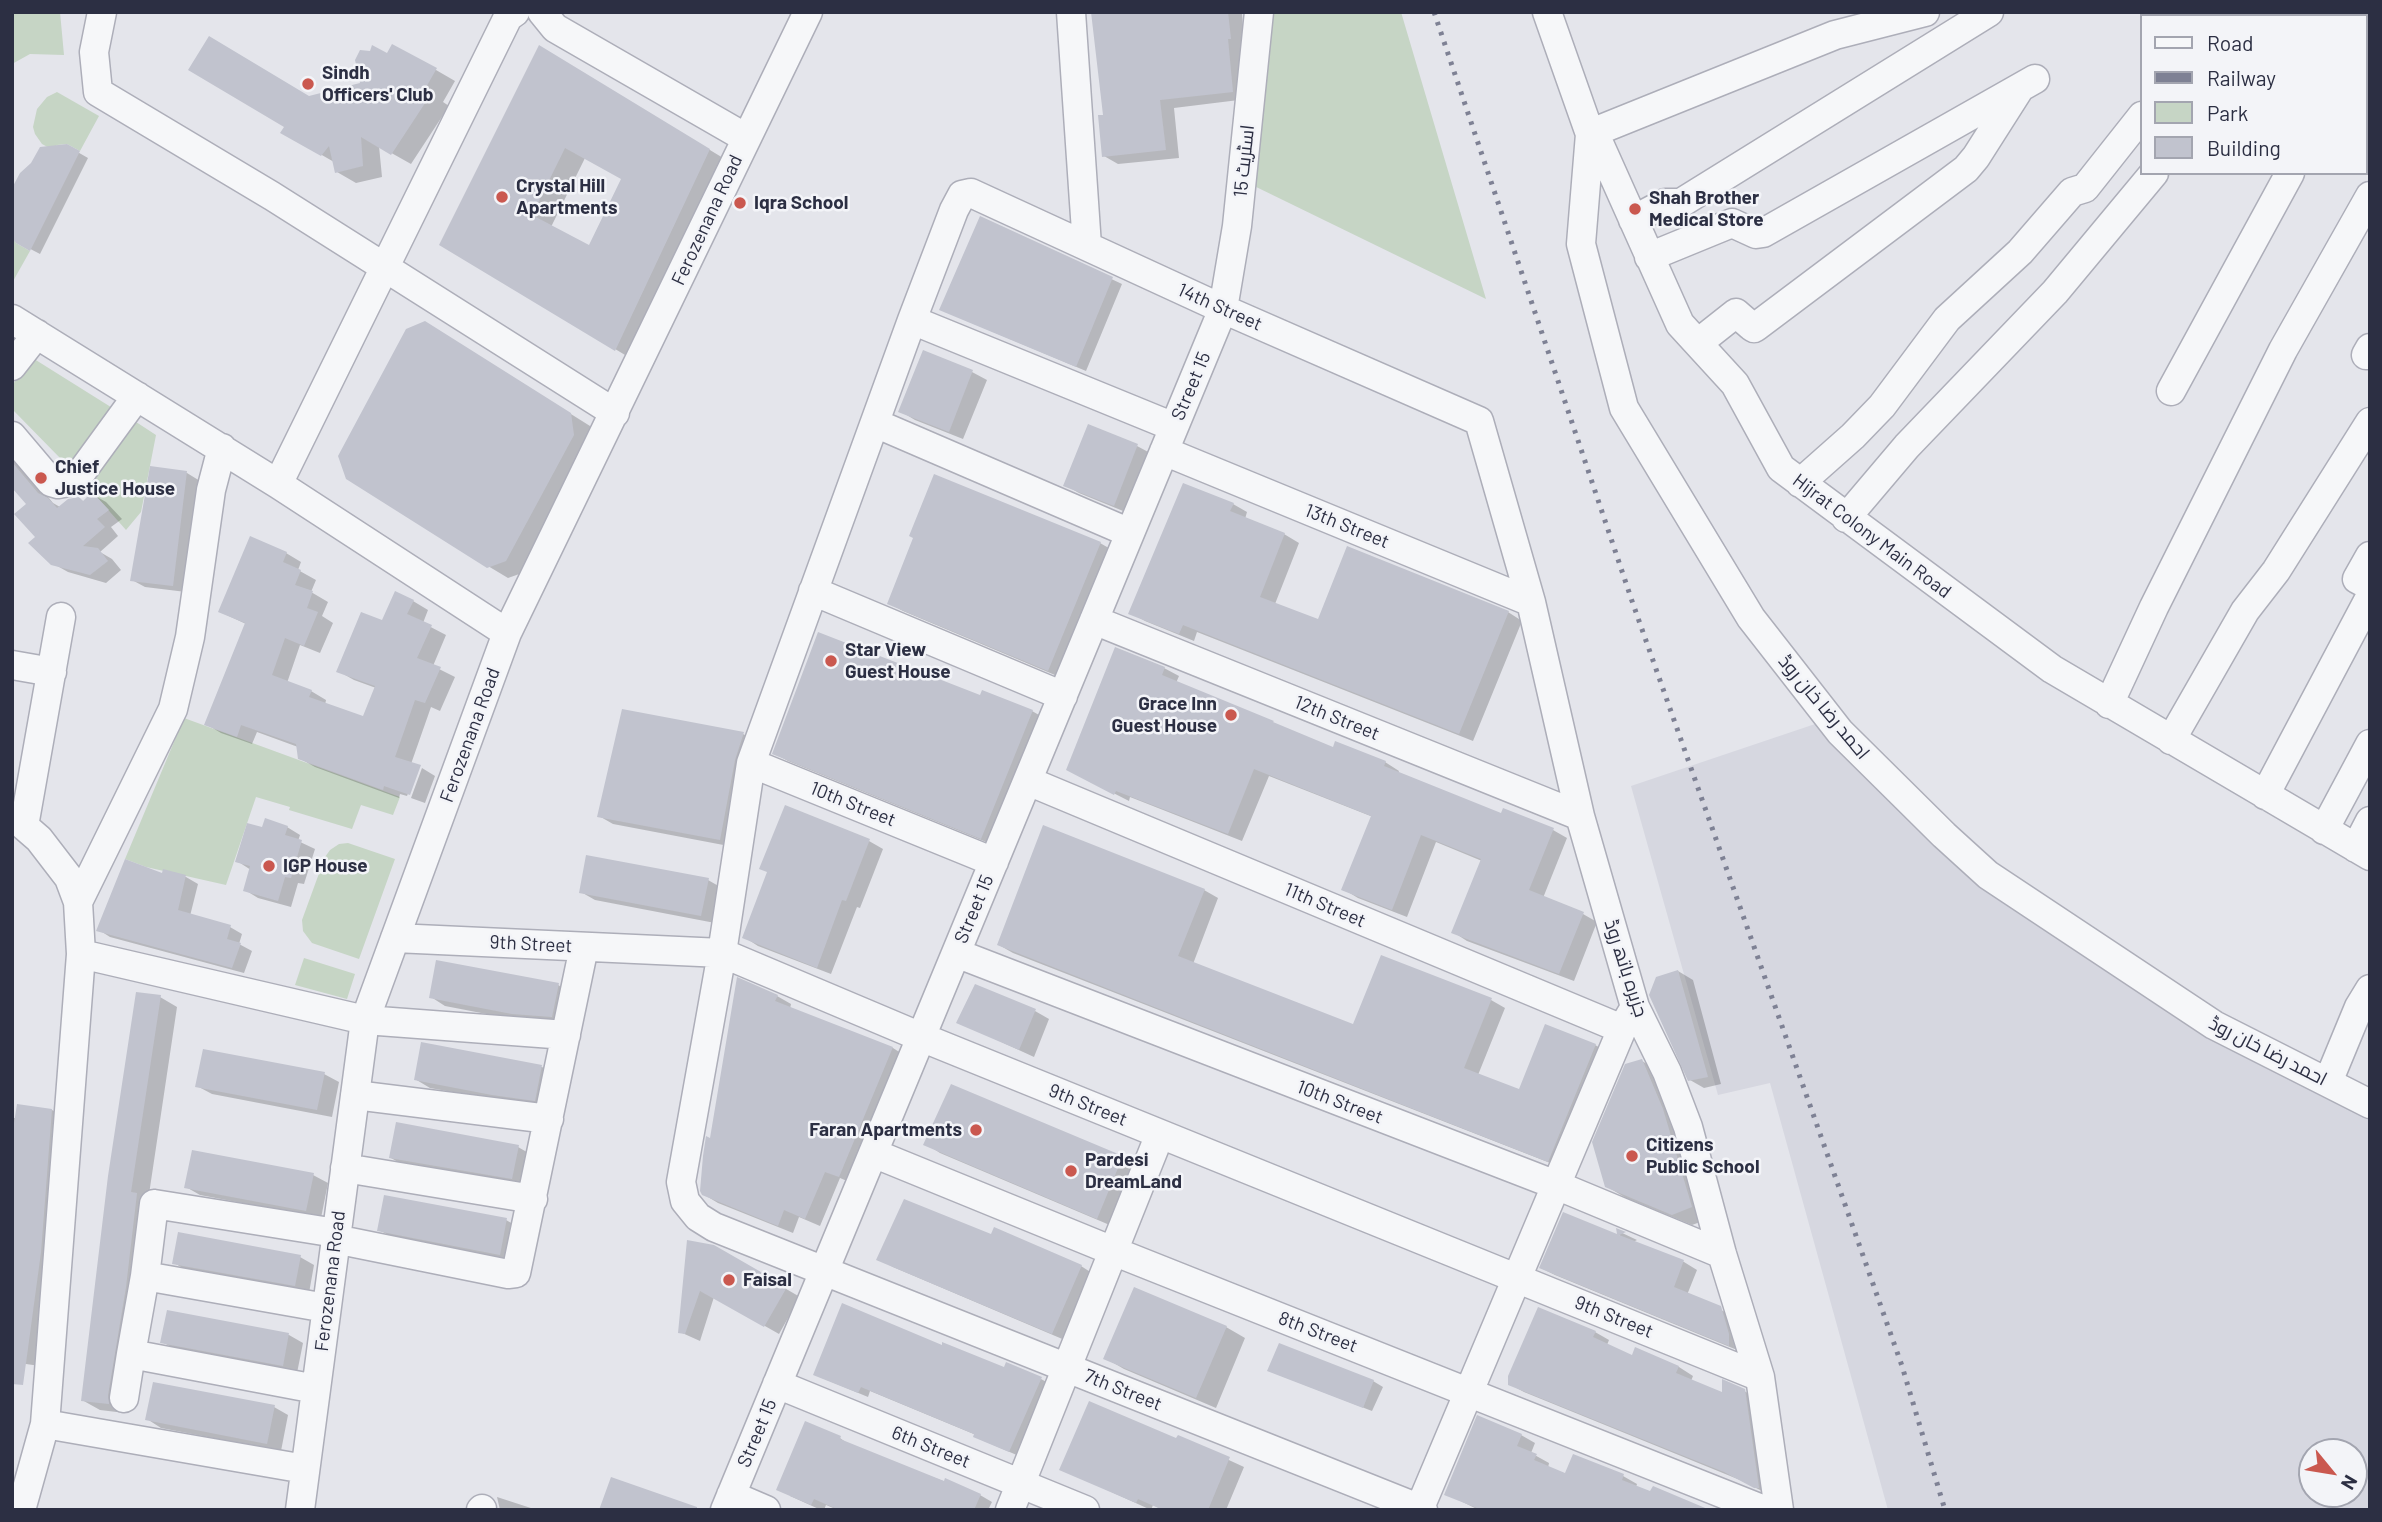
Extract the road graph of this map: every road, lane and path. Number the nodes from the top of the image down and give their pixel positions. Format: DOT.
graph roads {
  1 [pos="102,12"];
  2 [pos="515,12"];
  3 [pos="542,12"];
  4 [pos="808,12"];
  5 [pos="1071,12"];
  6 [pos="1259,12"];
  7 [pos="1547,12"];
  8 [pos="1924,12"];
  9 [pos="1987,13"];
  10 [pos="2140,119"];
  11 [pos="1592,133"];
  12 [pos="746,138"];
  13 [pos="2152,175"];
  14 [pos="2289,175"];
  15 [pos="962,195"];
  16 [pos="2370,196"];
  17 [pos="1633,220"];
  18 [pos="1087,246"];
  19 [pos="1649,257"];
  20 [pos="385,268"];
  21 [pos="1223,309"];
  22 [pos="12,319"];
  23 [pos="912,320"];
  24 [pos="37,334"];
  25 [pos="1698,343"];
  26 [pos="12,366"];
  27 [pos="2171,391"];
  28 [pos="137,396"];
  29 [pos="615,413"];
  30 [pos="1479,421"];
  31 [pos="2370,422"];
  32 [pos="875,423"];
  33 [pos="12,436"];
  34 [pos="1169,439"];
  35 [pos="222,449"];
  36 [pos="1800,483"];
  37 [pos="278,484"];
  38 [pos="1846,518"];
  39 [pos="1130,533"];
  40 [pos="2370,556"];
  41 [pos="2370,586"];
  42 [pos="813,591"];
  43 [pos="2370,597"];
  44 [pos="1531,602"];
  45 [pos="61,617"];
  46 [pos="1094,620"];
  47 [pos="507,633"];
  48 [pos="12,665"];
  49 [pos="52,672"];
  50 [pos="1063,696"];
  51 [pos="2109,704"];
  52 [pos="2171,740"];
  53 [pos="2370,744"];
  54 [pos="751,763"];
  55 [pos="1028,781"];
  56 [pos="2265,795"];
  57 [pos="1580,816"];
  58 [pos="18,820"];
  59 [pos="2370,821"];
  60 [pos="2324,830"];
  61 [pos="2363,852"];
  62 [pos="994,862"];
  63 [pos="78,902"];
  64 [pos="395,938"];
  65 [pos="584,947"];
  66 [pos="722,953"];
  67 [pos="956,953"];
  68 [pos="81,954"];
  69 [pos="2370,989"];
  70 [pos="1629,1018"];
  71 [pos="365,1020"];
  72 [pos="566,1035"];
  73 [pos="921,1037"];
  74 [pos="2328,1082"];
  75 [pos="355,1095"];
  76 [pos="2370,1104"];
  77 [pos="549,1119"];
  78 [pos="1160,1134"];
  79 [pos="873,1153"];
  80 [pos="345,1168"];
  81 [pos="1556,1185"];
  82 [pos="533,1199"];
  83 [pos="336,1236"];
  84 [pos="1113,1251"];
  85 [pos="1722,1254"];
  86 [pos="824,1271"];
  87 [pos="145,1276"];
  88 [pos="1517,1278"];
  89 [pos="326,1308"];
  90 [pos="131,1354"];
  91 [pos="1067,1367"];
  92 [pos="1759,1377"];
  93 [pos="777,1384"];
  94 [pos="316,1389"];
  95 [pos="1469,1391"];
  96 [pos="124,1398"];
  97 [pos="45,1424"];
  98 [pos="305,1469"];
  99 [pos="1020,1484"];
  100 [pos="728,1503"];
  101 [pos="1420,1509"];
  102 [pos="21,1510"];
  103 [pos="300,1510"];
  104 [pos="766,1510"];
  105 [pos="1010,1510"];
  106 [pos="1085,1510"];
  107 [pos="1764,1510"];
  108 [pos="1779,1510"];
  1 -- 20 [label="street"];
  2 -- 20 [label="street"];
  3 -- 12 [label="street"];
  4 -- 12 [label="street, Ferozenana Road"];
  5 -- 18 [label="street"];
  6 -- 21 [label="street, اسٹریٹ 15"];
  7 -- 11 [label="street, Hijrat Colony Main Road"];
  8 -- 11 [label="street"];
  9 -- 17 [label="street"];
  10 -- 36 [label="street"];
  11 -- 17 [label="street, Hijrat Colony Main Road"];
  11 -- 74 [label="street, احمد رضا خان روڈ"];
  12 -- 29 [label="street, Ferozenana Road"];
  13 -- 38 [label="street"];
  14 -- 27 [label="street"];
  15 -- 18 [label="street, 14th Street"];
  15 -- 23 [label="street, 7th Street"];
  16 -- 51 [label="street"];
  17 -- 19 [label="street, Hijrat Colony Main Road"];
  18 -- 21 [label="street, 14th Street"];
  19 -- 25 [label="street, Hijrat Colony Main Road"];
  19 -- 25 [label="street"];
  20 -- 29 [label="street"];
  20 -- 37 [label="street"];
  21 -- 30 [label="street, 14th Street"];
  21 -- 34 [label="street, Street 15"];
  22 -- 24 [label="street"];
  23 -- 32 [label="street, 7th Street"];
  23 -- 34 [label="street, 13th Street"];
  24 -- 26 [label="street"];
  24 -- 28 [label="street"];
  25 -- 36 [label="street, Hijrat Colony Main Road"];
  28 -- 33 [label="street"];
  28 -- 35 [label="street"];
  29 -- 47 [label="street, Ferozenana Road"];
  30 -- 44 [label="street, جزیرہ باتھ روڈ"];
  31 -- 52 [label="street"];
  32 -- 39 [label="street"];
  32 -- 42 [label="street, 7th Street"];
  34 -- 39 [label="street, Street 15"];
  34 -- 44 [label="street, 13th Street"];
  35 -- 37 [label="street"];
  35 -- 63 [label="street"];
  36 -- 38 [label="street, Hijrat Colony Main Road"];
  37 -- 47 [label="street"];
  38 -- 51 [label="street, Hijrat Colony Main Road"];
  39 -- 46 [label="street, Street 15"];
  40 -- 41 [label="street"];
  42 -- 50 [label="street"];
  42 -- 54 [label="street, 7th Street"];
  43 -- 56 [label="street"];
  44 -- 57 [label="street, جزیرہ باتھ روڈ"];
  45 -- 49 [label="street"];
  46 -- 50 [label="street, Street 15"];
  46 -- 57 [label="street, 12th Street"];
  47 -- 64 [label="street, Ferozenana Road"];
  48 -- 49 [label="street"];
  49 -- 58 [label="street"];
  50 -- 55 [label="street, Street 15"];
  51 -- 52 [label="street, Hijrat Colony Main Road"];
  52 -- 56 [label="street, Hijrat Colony Main Road"];
  53 -- 60 [label="street"];
  54 -- 62 [label="street, 10th Street"];
  54 -- 66 [label="street, 7th Street"];
  55 -- 62 [label="street, Street 15"];
  55 -- 70 [label="street, 11th Street"];
  56 -- 60 [label="street, Hijrat Colony Main Road"];
  57 -- 70 [label="street, جزیرہ باتھ روڈ"];
  58 -- 63 [label="street"];
  59 -- 61 [label="street"];
  60 -- 61 [label="street, Hijrat Colony Main Road"];
  62 -- 67 [label="street, Street 15"];
  63 -- 68 [label="street"];
  64 -- 65 [label="street, 9th Street"];
  64 -- 71 [label="street, Ferozenana Road"];
  65 -- 66 [label="street, 9th Street"];
  65 -- 72 [label="street"];
  66 -- 73 [label="street, 9th Street"];
  66 -- 86 [label="street, 7th Street"];
  67 -- 73 [label="street, Street 15"];
  67 -- 81 [label="street, 10th Street"];
  68 -- 71 [label="street"];
  68 -- 97 [label="street"];
  69 -- 74 [label="street"];
  70 -- 81 [label="street"];
  70 -- 85 [label="street, جزیرہ باتھ روڈ"];
  71 -- 72 [label="street"];
  71 -- 75 [label="street, Ferozenana Road"];
  72 -- 77 [label="street"];
  73 -- 78 [label="street, 9th Street"];
  73 -- 79 [label="street, Street 15"];
  74 -- 76 [label="street, احمد رضا خان روڈ"];
  75 -- 77 [label="street"];
  75 -- 80 [label="street, Ferozenana Road"];
  77 -- 82 [label="street"];
  78 -- 84 [label="street"];
  78 -- 88 [label="street, 9th Street"];
  79 -- 84 [label="street, 8th Street"];
  79 -- 86 [label="street, Street 15"];
  80 -- 82 [label="street"];
  80 -- 83 [label="street, Ferozenana Road"];
  81 -- 85 [label="street, 10th Street"];
  81 -- 88 [label="street"];
  82 -- 83 [label="street"];
  83 -- 87 [label="street"];
  83 -- 89 [label="street, Ferozenana Road"];
  84 -- 91 [label="street"];
  84 -- 95 [label="street, 8th Street"];
  85 -- 92 [label="street, جزیرہ باتھ روڈ"];
  86 -- 91 [label="street, 7th Street"];
  86 -- 93 [label="street, Street 15"];
  87 -- 89 [label="street"];
  87 -- 90 [label="street"];
  88 -- 92 [label="street, 9th Street"];
  88 -- 95 [label="street"];
  89 -- 94 [label="street, Ferozenana Road"];
  90 -- 94 [label="street"];
  90 -- 96 [label="street"];
  91 -- 99 [label="street"];
  91 -- 101 [label="street, 7th Street"];
  92 -- 108 [label="street, جزیرہ باتھ روڈ"];
  93 -- 99 [label="street, 6th Street"];
  93 -- 100 [label="street, Street 15"];
  94 -- 98 [label="street, Ferozenana Road"];
  95 -- 101 [label="street"];
  95 -- 107 [label="street, 8th Street"];
  97 -- 98 [label="street"];
  97 -- 102 [label="street"];
  98 -- 103 [label="street, Ferozenana Road"];
  99 -- 105 [label="street"];
  99 -- 106 [label="street, 6th Street"];
  100 -- 104 [label="street"];
}
